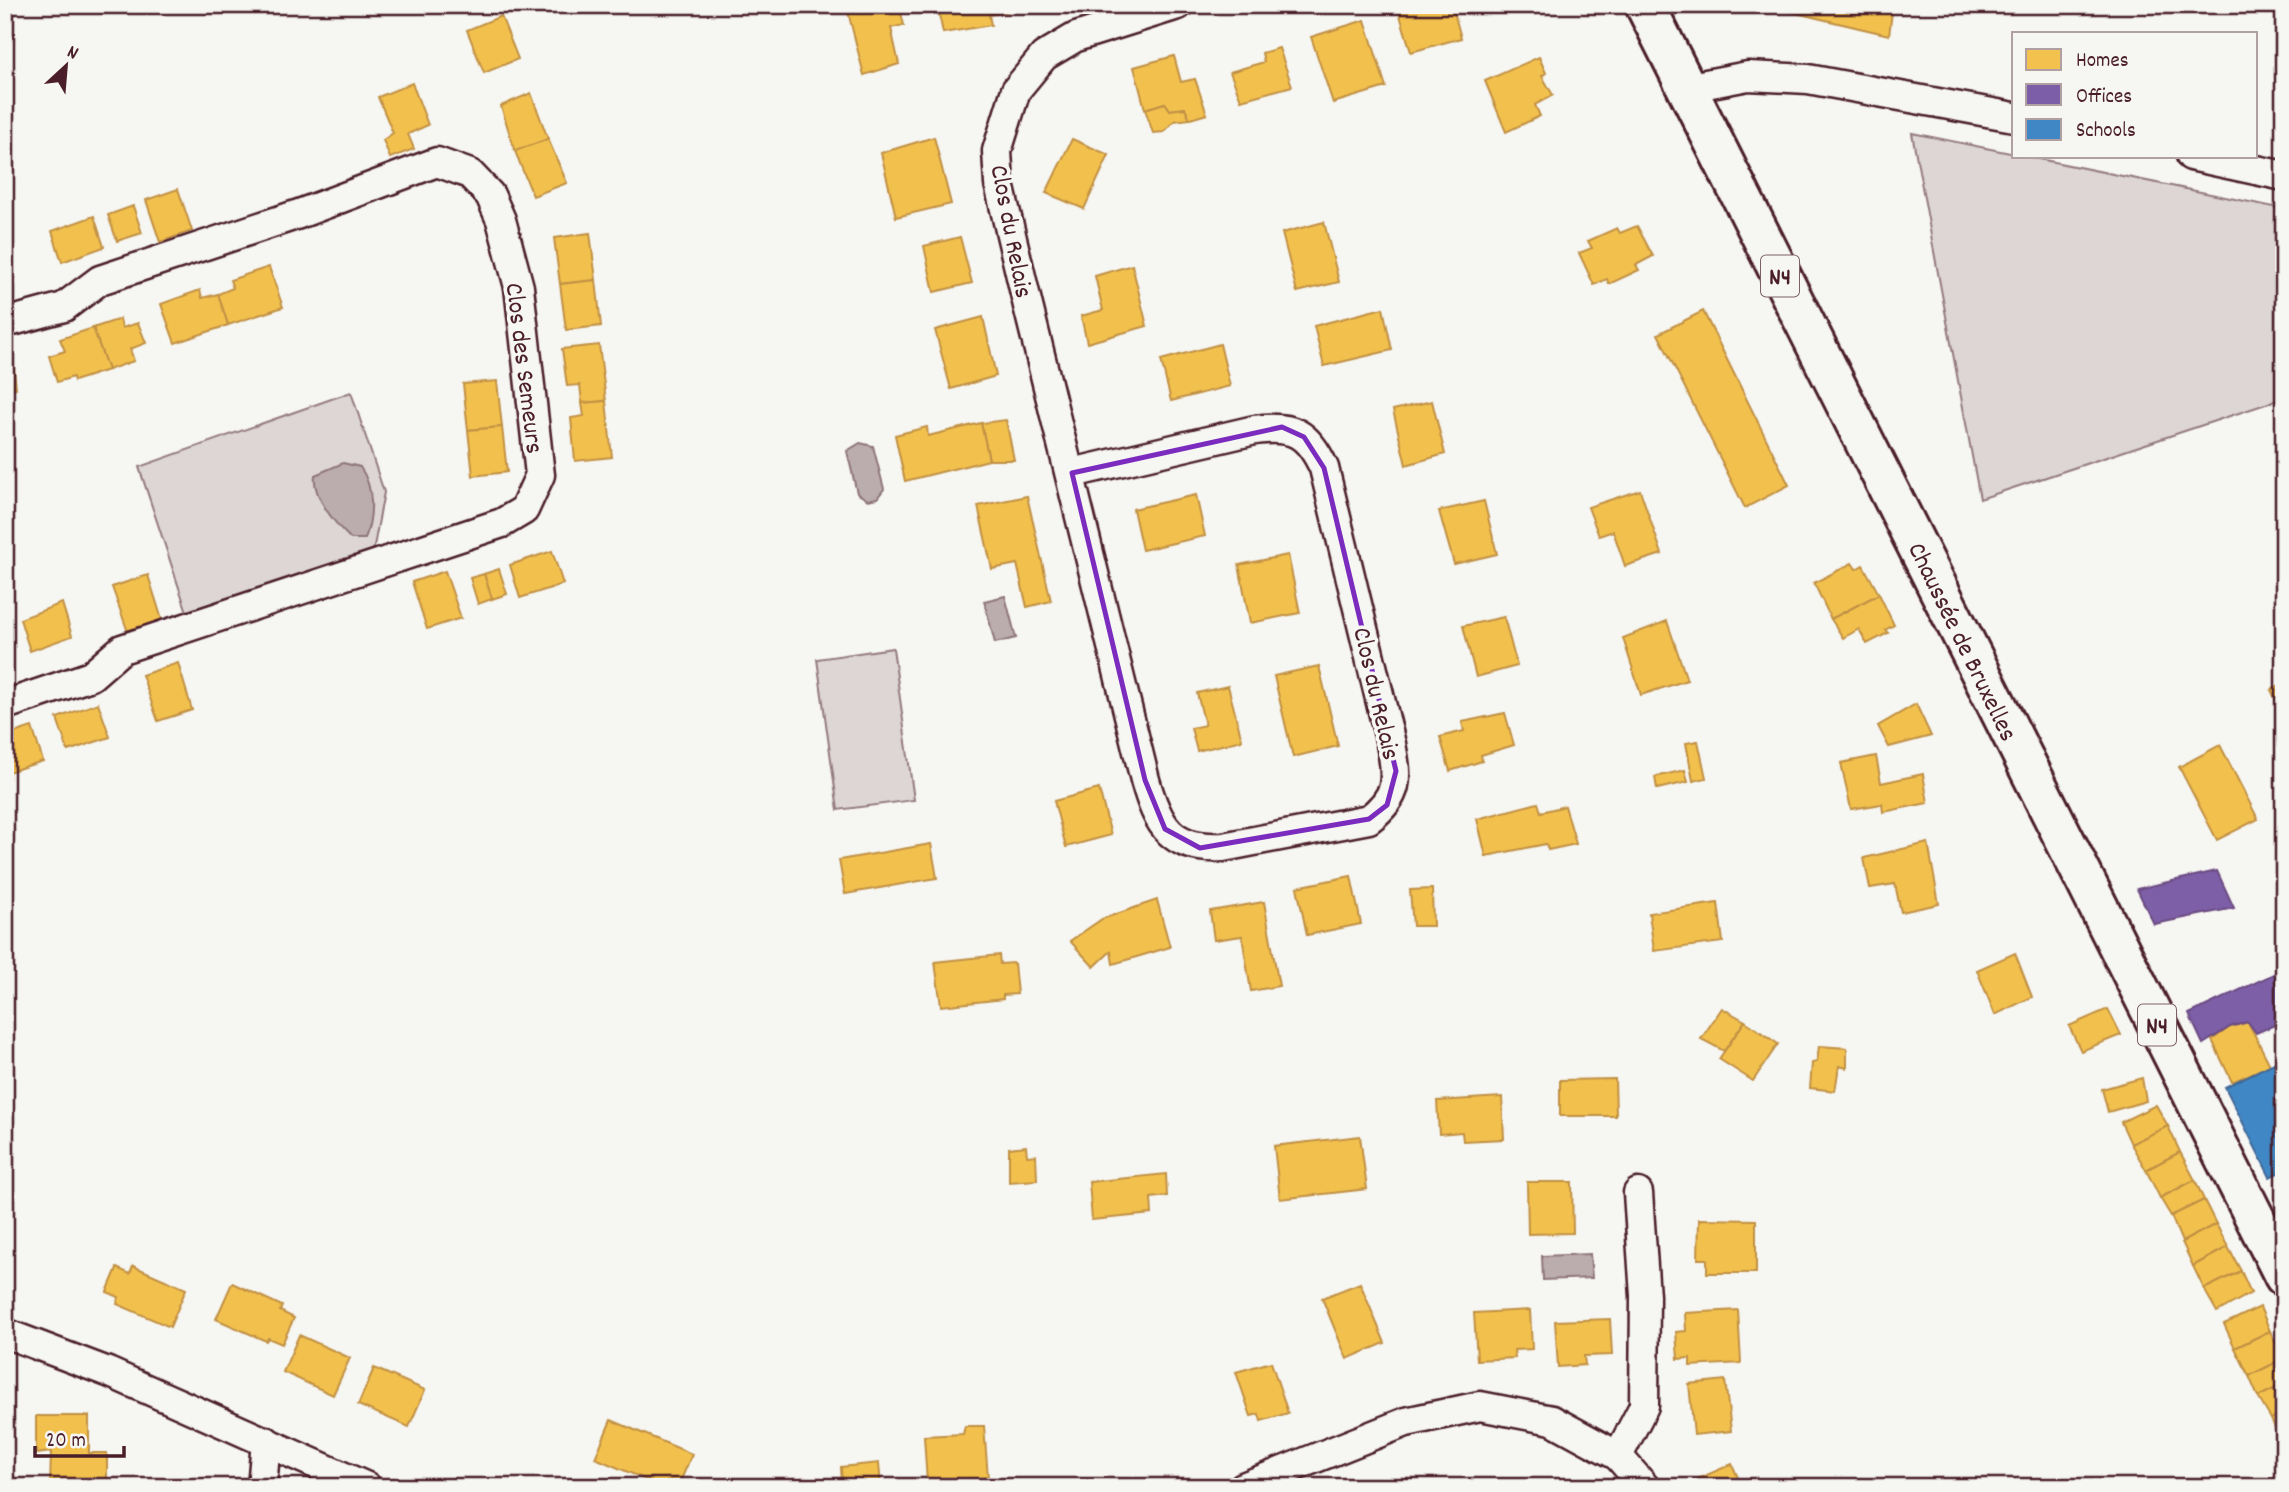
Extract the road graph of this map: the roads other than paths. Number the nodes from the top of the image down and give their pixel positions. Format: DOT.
graph roads {
  1 [pos="1178,5"];
  2 [pos="1645,5"];
  3 [pos="1685,88"];
  4 [pos="2012,117"];
  5 [pos="2200,158"];
  6 [pos="2284,176"];
  7 [pos="5,323"];
  8 [pos="1072,473"];
  9 [pos="5,705"];
  10 [pos="1638,1193"];
  11 [pos="2284,1276"];
  12 [pos="5,1333"];
  13 [pos="266,1441"];
  14 [pos="1618,1456"];
  15 [pos="262,1487"];
  16 [pos="367,1487"];
  17 [pos="1243,1487"];
  18 [pos="1645,1487"];
  1 -- 8 [label="street, Clos du Relais"];
  2 -- 3 [label="main road, Chaussée de Bruxelles / N4"];
  3 -- 4 [label="street"];
  3 -- 11 [label="main road, Chaussée de Bruxelles / N4"];
  5 -- 6 [label="street"];
  7 -- 9 [label="street, Clos des Semeurs"];
  8 -- 8 [label="street, Clos du Relais"];
  10 -- 14 [label="street"];
  12 -- 13 [label="street"];
  13 -- 15 [label="street"];
  13 -- 16 [label="street"];
  14 -- 17 [label="street"];
  14 -- 18 [label="street"];
}
